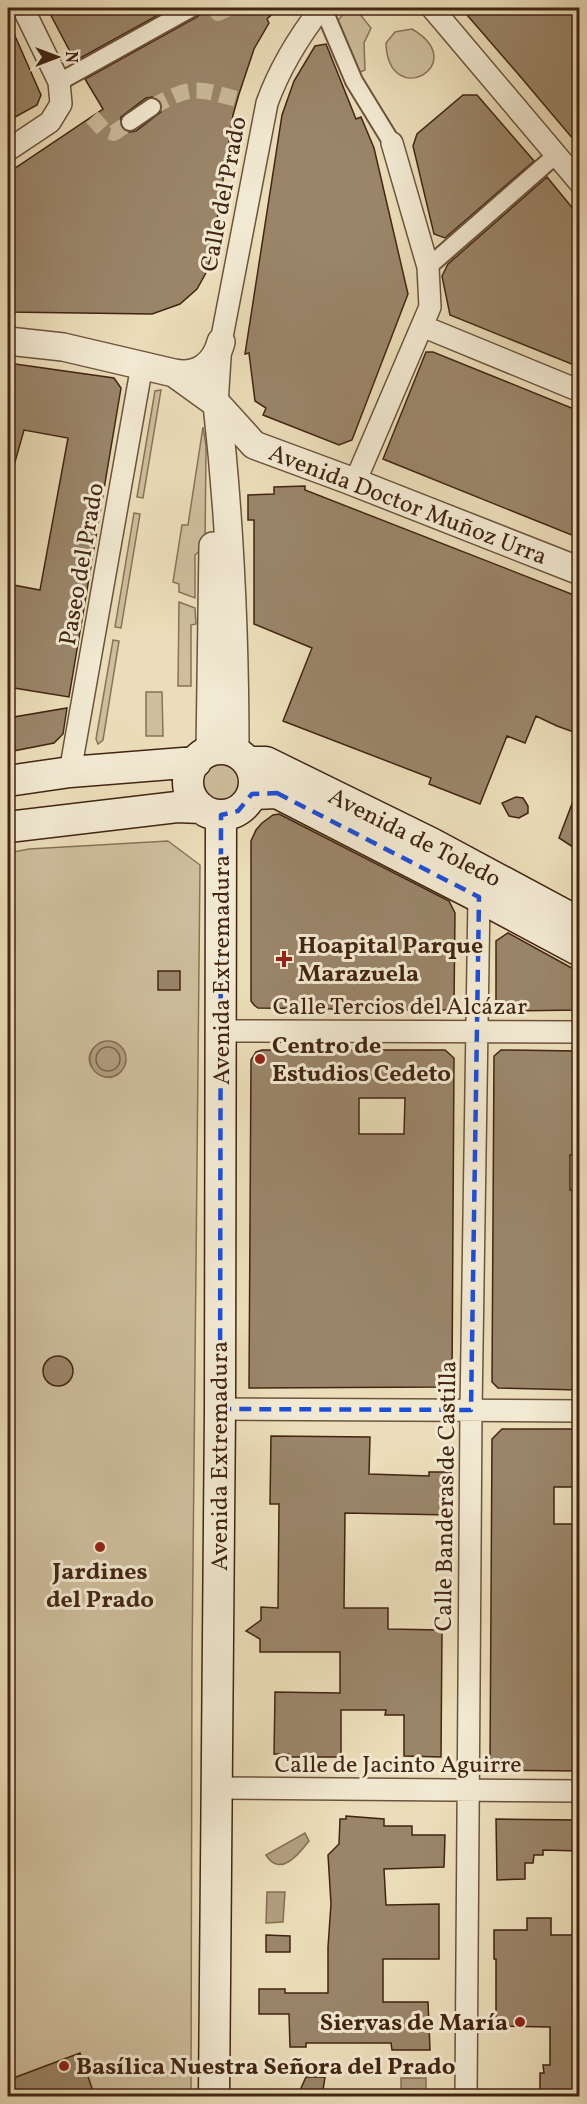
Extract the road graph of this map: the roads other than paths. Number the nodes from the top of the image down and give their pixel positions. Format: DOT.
graph roads {
  1 [pos="23,8"];
  2 [pos="192,8"];
  3 [pos="322,8"];
  4 [pos="432,8"];
  5 [pos="59,82"];
  6 [pos="152,107"];
  7 [pos="130,122"];
  8 [pos="392,143"];
  9 [pos="8,150"];
  10 [pos="556,155"];
  11 [pos="579,183"];
  12 [pos="428,267"];
  13 [pos="422,326"];
  14 [pos="8,341"];
  15 [pos="221,342"];
  16 [pos="142,365"];
  17 [pos="174,373"];
  18 [pos="579,391"];
  19 [pos="217,404"];
  20 [pos="254,445"];
  21 [pos="355,482"];
  22 [pos="227,490"];
  23 [pos="579,571"];
  24 [pos="222,757"];
  25 [pos="70,772"];
  26 [pos="8,781"];
  27 [pos="252,794"];
  28 [pos="211,812"];
  29 [pos="8,827"];
  30 [pos="479,897"];
  31 [pos="579,923"];
  32 [pos="579,951"];
  33 [pos="220,1031"];
  34 [pos="476,1032"];
  35 [pos="579,1032"];
  36 [pos="220,1409"];
  37 [pos="471,1410"];
  38 [pos="579,1412"];
  39 [pos="217,1788"];
  40 [pos="467,1789"];
  41 [pos="579,1791"];
  42 [pos="214,2097"];
  43 [pos="466,2097"];
  1 -- 5 [label="street"];
  2 -- 5 [label="street"];
  3 -- 8 [label="street"];
  3 -- 15 [label="street, Calle del Prado"];
  4 -- 10 [label="street"];
  5 -- 9 [label="street"];
  6 -- 7 [label="street"];
  8 -- 12 [label="street"];
  10 -- 11 [label="street"];
  10 -- 12 [label="street"];
  12 -- 13 [label="street"];
  13 -- 18 [label="street"];
  13 -- 21 [label="street"];
  14 -- 16 [label="street"];
  15 -- 17 [label="street"];
  15 -- 19 [label="street, Calle del Prado"];
  16 -- 17 [label="street"];
  16 -- 25 [label="street, Paseo del Prado"];
  17 -- 19 [label="street, Avenida Doctor Muñoz Urra"];
  19 -- 20 [label="street, Avenida Doctor Muñoz Urra"];
  19 -- 22 [label="street, Avenida Extremadura"];
  19 -- 24 [label="street, Avenida Extremadura"];
  20 -- 21 [label="street, Avenida Doctor Muñoz Urra"];
  20 -- 22 [label="street"];
  21 -- 23 [label="street, Avenida Doctor Muñoz Urra"];
  22 -- 24 [label="street, Avenida Extremadura"];
  24 -- 25 [label="main road, Avenida de Toledo"];
  24 -- 27 [label="main road, Avenida Extremadura"];
  24 -- 28 [label="main road, Avenida Extremadura"];
  24 -- 31 [label="main road, Avenida de Toledo"];
  25 -- 26 [label="main road, Avenida de Toledo"];
  27 -- 28 [label="main road"];
  27 -- 30 [label="main road, Avenida de Toledo"];
  28 -- 29 [label="main road"];
  28 -- 33 [label="main road, Avenida Extremadura"];
  30 -- 32 [label="main road, Avenida de Toledo"];
  30 -- 34 [label="street, Calle Banderas de Castilla"];
  33 -- 34 [label="street, Calle Tercios del Alcázar"];
  33 -- 36 [label="main road, Avenida Extremadura"];
  34 -- 35 [label="street, Calle Tercios del Alcázar"];
  34 -- 37 [label="street, Calle Banderas de Castilla"];
  36 -- 37 [label="street"];
  36 -- 39 [label="main road, Avenida Extremadura"];
  37 -- 38 [label="street"];
  37 -- 40 [label="street, Calle Banderas de Castilla"];
  39 -- 40 [label="street, Calle de Jacinto Aguirre"];
  39 -- 42 [label="main road, Avenida Extremadura"];
  40 -- 41 [label="street, Calle de Jacinto Aguirre"];
  40 -- 43 [label="street, Calle Banderas de Castilla"];
}
